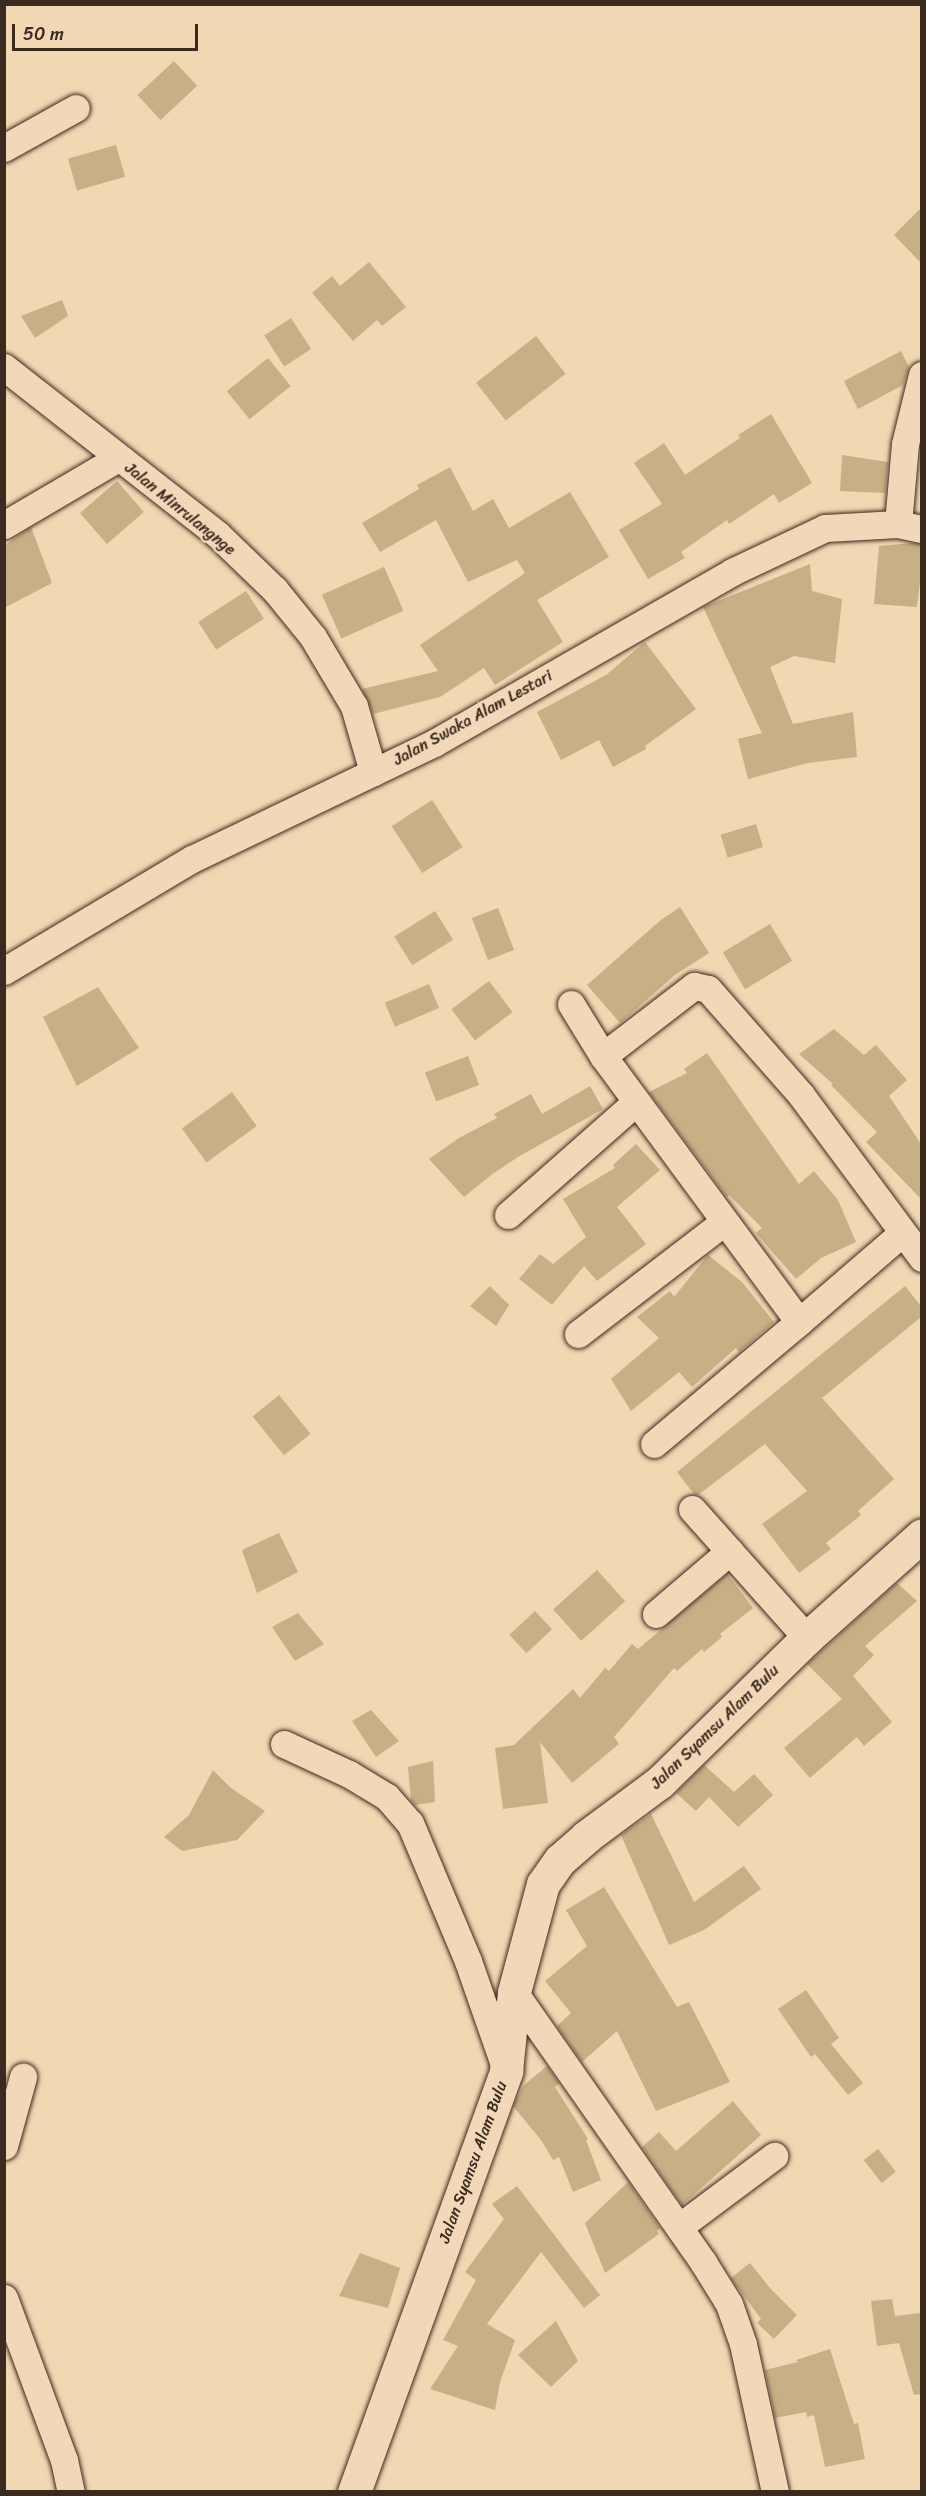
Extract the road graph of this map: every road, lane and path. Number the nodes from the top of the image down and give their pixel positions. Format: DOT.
graph roads {
  1 [pos="76,108"];
  2 [pos="4,148"];
  3 [pos="4,367"];
  4 [pos="921,375"];
  5 [pos="118,458"];
  6 [pos="4,525"];
  7 [pos="910,526"];
  8 [pos="373,772"];
  9 [pos="4,971"];
  10 [pos="571,1004"];
  11 [pos="603,1056"];
  12 [pos="636,1102"];
  13 [pos="508,1215"];
  14 [pos="724,1222"];
  15 [pos="902,1233"];
  16 [pos="921,1258"];
  17 [pos="799,1322"];
  18 [pos="578,1334"];
  19 [pos="654,1444"];
  20 [pos="692,1509"];
  21 [pos="921,1535"];
  22 [pos="730,1551"];
  23 [pos="656,1614"];
  24 [pos="807,1638"];
  25 [pos="284,1744"];
  26 [pos="514,1992"];
  27 [pos="506,2071"];
  28 [pos="23,2077"];
  29 [pos="4,2146"];
  30 [pos="774,2156"];
  31 [pos="679,2227"];
  32 [pos="4,2298"];
  33 [pos="71,2492"];
  34 [pos="354,2492"];
  35 [pos="775,2492"];
  1 -- 2 [label="street"];
  3 -- 5 [label="street, Jalan Minrulangnge"];
  4 -- 7 [label="street"];
  5 -- 6 [label="street"];
  5 -- 8 [label="street, Jalan Minrulangnge"];
  7 -- 8 [label="street, Jalan Swaka Alam Lestari"];
  8 -- 9 [label="street, Jalan Swaka Alam Lestari"];
  10 -- 11 [label="street"];
  11 -- 12 [label="street"];
  11 -- 15 [label="street"];
  12 -- 13 [label="street"];
  12 -- 14 [label="street"];
  14 -- 17 [label="street"];
  14 -- 18 [label="street"];
  15 -- 16 [label="street"];
  15 -- 17 [label="street"];
  17 -- 19 [label="street"];
  20 -- 22 [label="street"];
  21 -- 24 [label="street, Jalan Syamsu Alam Bulu"];
  22 -- 23 [label="street"];
  22 -- 24 [label="street"];
  24 -- 26 [label="street, Jalan Syamsu Alam Bulu"];
  25 -- 27 [label="street"];
  26 -- 27 [label="street, Jalan Syamsu Alam Bulu"];
  26 -- 31 [label="street"];
  27 -- 34 [label="street, Jalan Syamsu Alam Bulu"];
  28 -- 29 [label="street"];
  30 -- 31 [label="street"];
  31 -- 35 [label="street"];
  32 -- 33 [label="street"];
}
